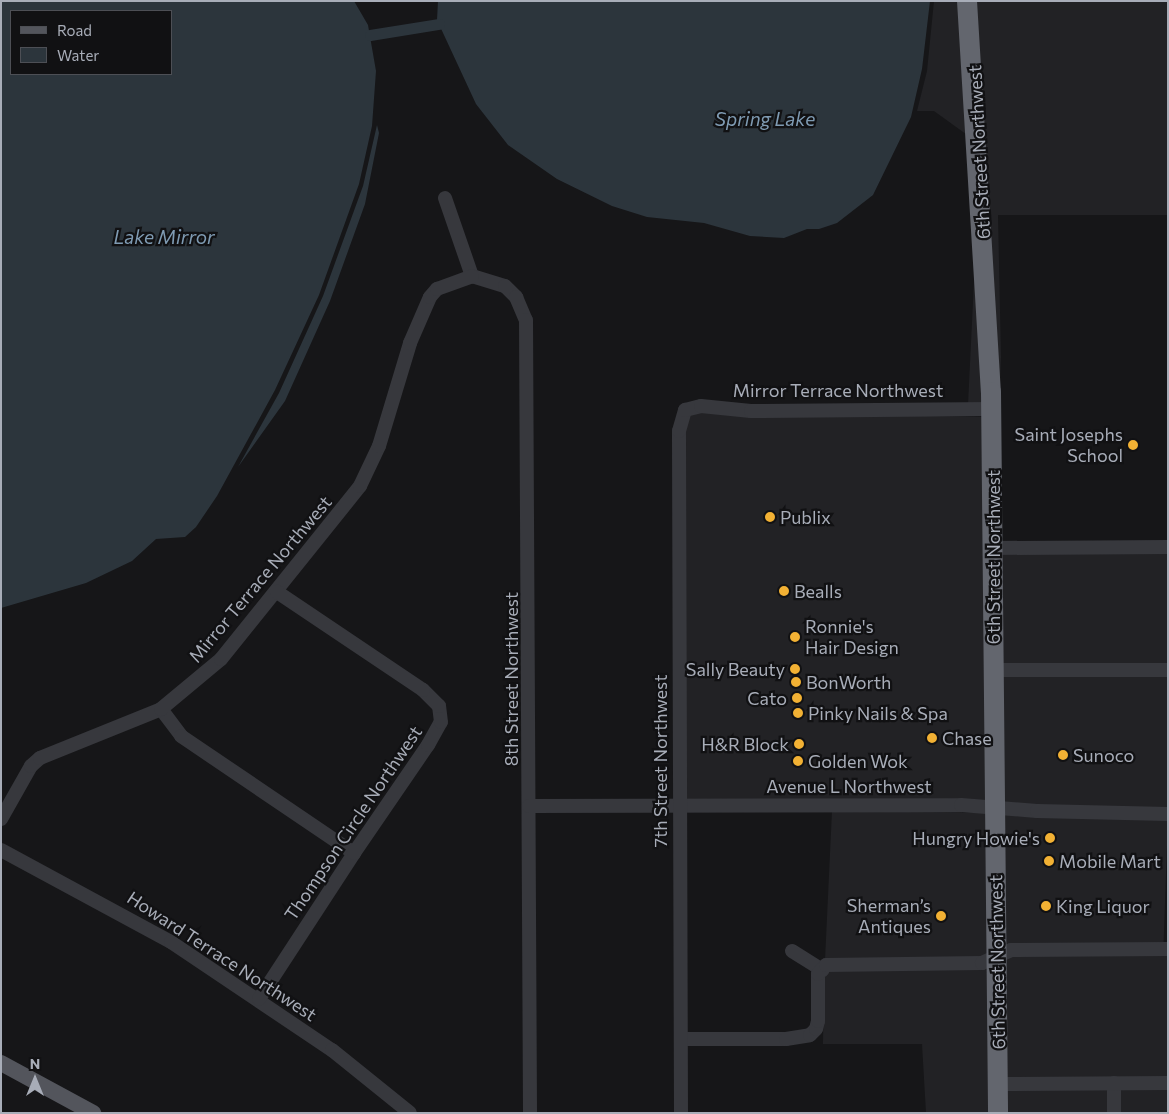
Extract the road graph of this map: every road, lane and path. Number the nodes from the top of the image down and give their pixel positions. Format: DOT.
graph roads {
  1 [pos="968,1"];
  2 [pos="445,198"];
  3 [pos="472,276"];
  4 [pos="992,408"];
  5 [pos="685,410"];
  6 [pos="1168,547"];
  7 [pos="993,548"];
  8 [pos="277,592"];
  9 [pos="994,670"];
  10 [pos="1168,670"];
  11 [pos="160,709"];
  12 [pos="678,805"];
  13 [pos="529,806"];
  14 [pos="995,808"];
  15 [pos="1168,814"];
  16 [pos="1,818"];
  17 [pos="1,850"];
  18 [pos="354,853"];
  19 [pos="1168,949"];
  20 [pos="792,951"];
  21 [pos="996,955"];
  22 [pos="822,970"];
  23 [pos="258,999"];
  24 [pos="680,1039"];
  25 [pos="1,1063"];
  26 [pos="1114,1083"];
  27 [pos="1168,1083"];
  28 [pos="998,1084"];
  29 [pos="93,1113"];
  30 [pos="410,1113"];
  31 [pos="530,1113"];
  32 [pos="681,1113"];
  33 [pos="998,1113"];
  34 [pos="1114,1113"];
  1 -- 4 [label="highway, 6th Street Northwest"];
  2 -- 3 [label="street"];
  3 -- 8 [label="street, Mirror Terrace Northwest"];
  3 -- 13 [label="street, 8th Street Northwest"];
  4 -- 5 [label="street, Mirror Terrace Northwest"];
  4 -- 7 [label="highway, 6th Street Northwest"];
  5 -- 12 [label="street, 7th Street Northwest"];
  6 -- 7 [label="street"];
  7 -- 9 [label="highway, 6th Street Northwest"];
  8 -- 11 [label="street, Mirror Terrace Northwest"];
  8 -- 18 [label="street, Thompson Circle Northwest"];
  9 -- 10 [label="street"];
  9 -- 14 [label="highway, 6th Street Northwest"];
  11 -- 16 [label="street, Mirror Terrace Northwest"];
  11 -- 18 [label="street"];
  12 -- 13 [label="street, Avenue L Northwest"];
  12 -- 14 [label="street, Avenue L Northwest"];
  12 -- 24 [label="street, 7th Street Northwest"];
  13 -- 31 [label="street, 8th Street Northwest"];
  14 -- 15 [label="street, Avenue L Northwest"];
  14 -- 21 [label="highway, 6th Street Northwest"];
  17 -- 23 [label="street, Howard Terrace Northwest"];
  18 -- 23 [label="street, Thompson Circle Northwest"];
  19 -- 21 [label="street"];
  20 -- 22 [label="street"];
  21 -- 22 [label="street"];
  21 -- 28 [label="highway, 6th Street Northwest"];
  22 -- 24 [label="street"];
  23 -- 30 [label="street, Howard Terrace Northwest"];
  24 -- 32 [label="street, 7th Street Northwest"];
  25 -- 29 [label="main road"];
  26 -- 27 [label="street"];
  26 -- 28 [label="street"];
  26 -- 34 [label="street"];
  28 -- 33 [label="highway, 6th Street Northwest"];
}
